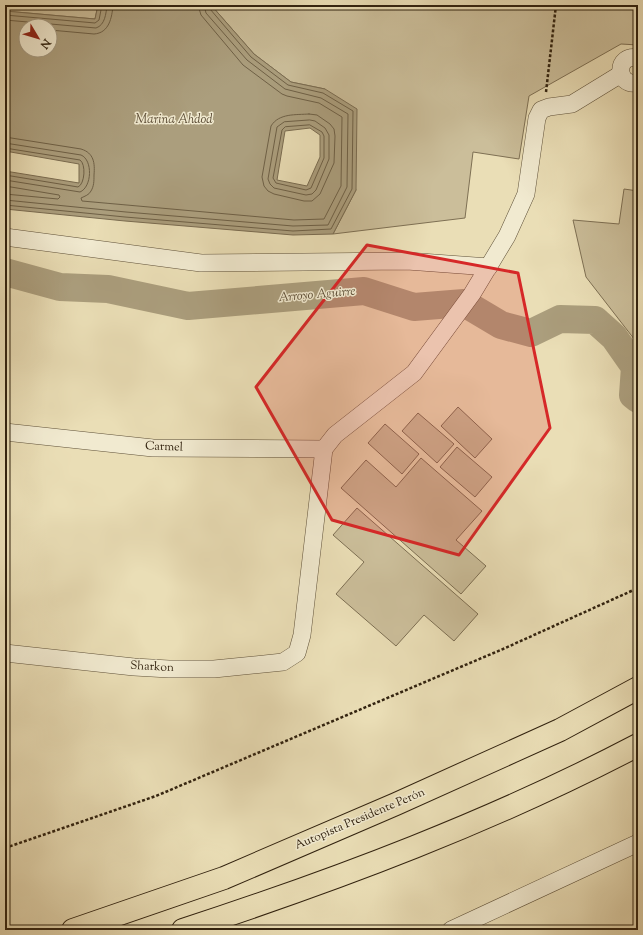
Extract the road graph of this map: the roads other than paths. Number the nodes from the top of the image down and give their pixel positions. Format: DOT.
graph roads {
  1 [pos="638,58"];
  2 [pos="621,74"];
  3 [pos="638,83"];
  4 [pos="5,237"];
  5 [pos="489,267"];
  6 [pos="5,432"];
  7 [pos="324,449"];
  8 [pos="5,654"];
  9 [pos="638,688"];
  10 [pos="638,745"];
  11 [pos="638,843"];
  12 [pos="475,924"];
  13 [pos="73,930"];
  14 [pos="183,930"];
  15 [pos="451,930"];
  1 -- 2 [label="street"];
  2 -- 3 [label="street"];
  2 -- 5 [label="street"];
  4 -- 5 [label="street"];
  5 -- 7 [label="street"];
  6 -- 7 [label="street, Carmel"];
  7 -- 8 [label="street, Sharkon"];
  9 -- 13 [label="highway, Autopista Presidente Perón"];
  10 -- 14 [label="highway"];
  11 -- 12 [label="street"];
  12 -- 15 [label="street"];
}
